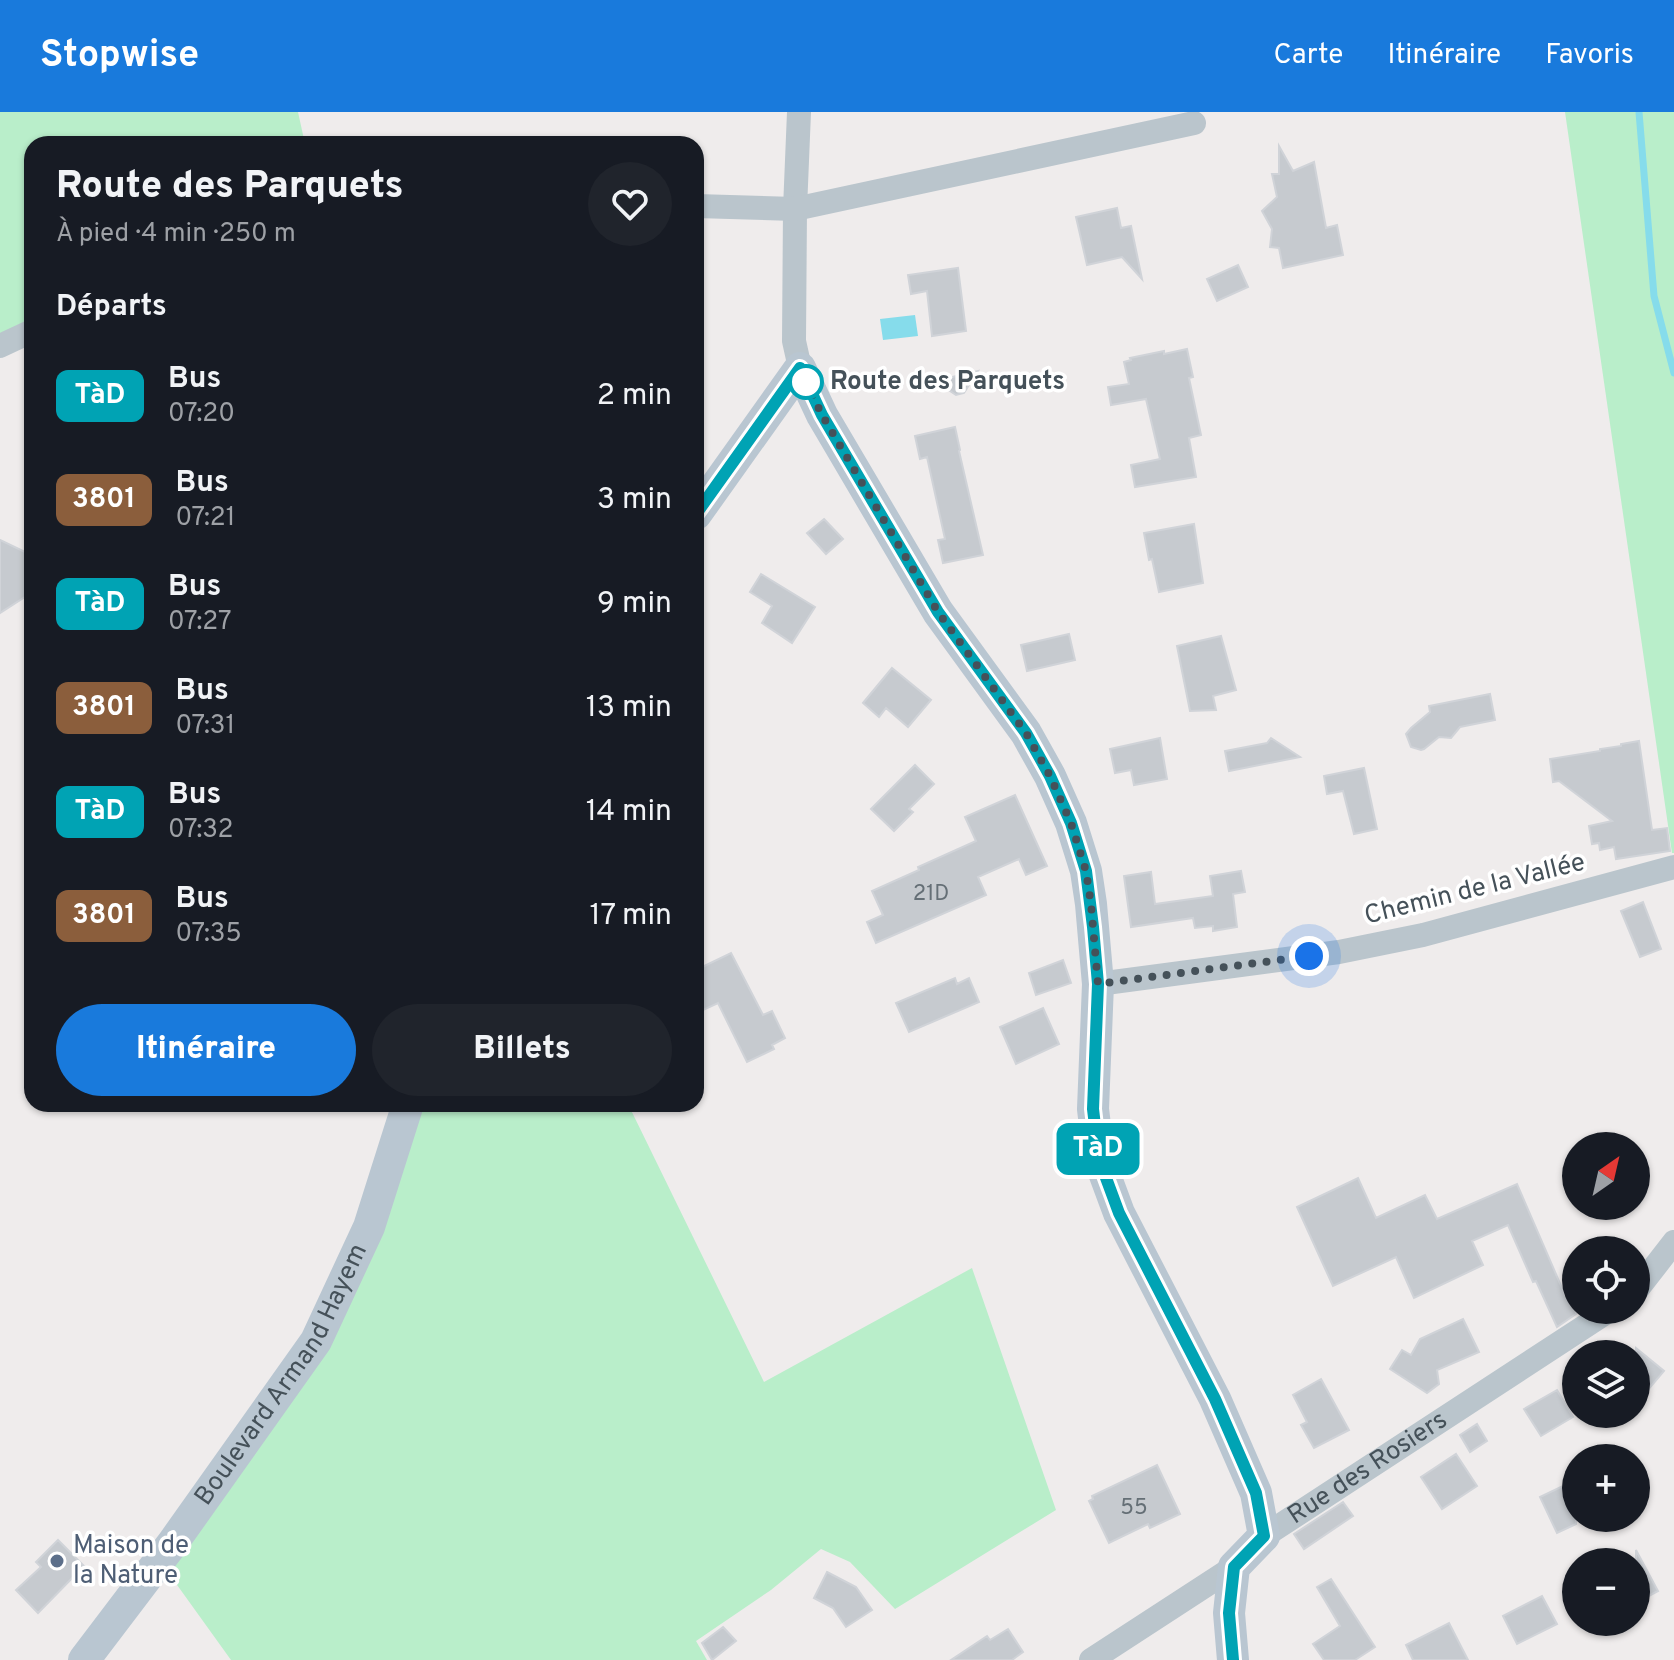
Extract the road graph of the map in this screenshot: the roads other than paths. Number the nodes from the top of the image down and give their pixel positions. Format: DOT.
graph roads {
  1 [pos="799,112"];
  2 [pos="1194,123"];
  3 [pos="704,206"];
  4 [pos="795,209"];
  5 [pos="24,335"];
  6 [pos="0,346"];
  7 [pos="800,368"];
  8 [pos="704,503"];
  9 [pos="1674,867"];
  10 [pos="1098,984"];
  11 [pos="405,1112"];
  12 [pos="1674,1242"];
  13 [pos="1650,1273"];
  14 [pos="1589,1324"];
  15 [pos="1264,1536"];
  16 [pos="1234,1567"];
  17 [pos="84,1660"];
  18 [pos="1091,1660"];
  19 [pos="1233,1660"];
  1 -- 4 [label="street"];
  2 -- 4 [label="street"];
  3 -- 4 [label="street"];
  4 -- 7 [label="street"];
  5 -- 6 [label="street"];
  7 -- 8 [label="main road"];
  7 -- 10 [label="main road"];
  9 -- 10 [label="street, Chemin de la Vallée"];
  10 -- 15 [label="main road"];
  11 -- 17 [label="main road, Boulevard Armand Hayem"];
  12 -- 13 [label="street"];
  14 -- 15 [label="street, Rue des Rosiers"];
  15 -- 16 [label="main road, Rue des Rosiers"];
  16 -- 18 [label="street, Rue des Rosiers"];
  16 -- 19 [label="main road"];
}
